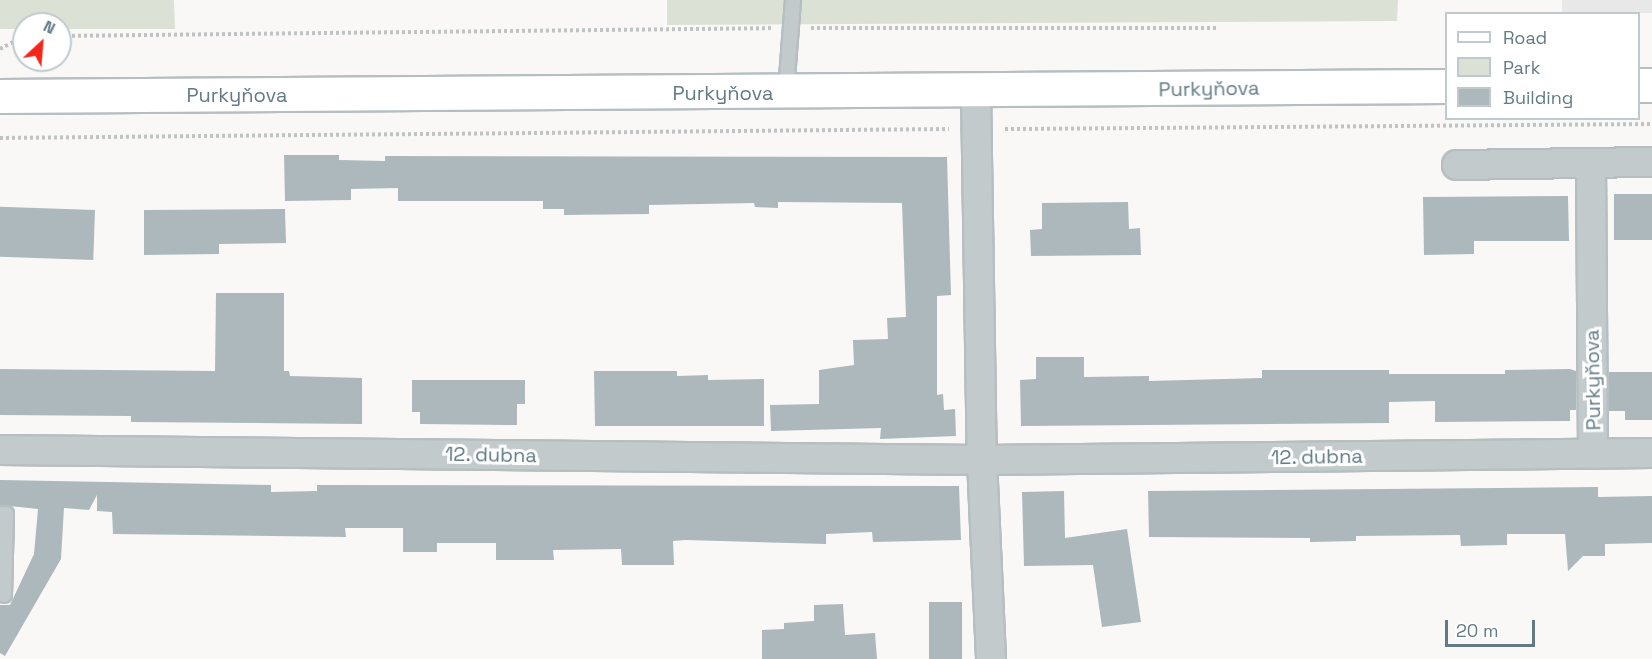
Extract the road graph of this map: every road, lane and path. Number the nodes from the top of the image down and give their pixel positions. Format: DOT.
graph roads {
  1 [pos="794,0"];
  2 [pos="791,28"];
  3 [pos="1218,28"];
  4 [pos="72,36"];
  5 [pos="1445,87"];
  6 [pos="976,91"];
  7 [pos="786,93"];
  8 [pos="0,96"];
  9 [pos="1597,120"];
  10 [pos="1609,120"];
  11 [pos="1595,124"];
  12 [pos="1652,124"];
  13 [pos="1611,125"];
  14 [pos="977,129"];
  15 [pos="0,138"];
  16 [pos="1652,162"];
  17 [pos="1591,163"];
  18 [pos="1457,165"];
  19 [pos="0,450"];
  20 [pos="1652,453"];
  21 [pos="1593,454"];
  22 [pos="982,460"];
  23 [pos="0,514"];
  24 [pos="4,595"];
  25 [pos="991,659"];
  1 -- 2 [label="lane"];
  2 -- 3 [label="path"];
  2 -- 4 [label="path"];
  2 -- 7 [label="lane"];
  5 -- 6 [label="street, Purkyňova"];
  6 -- 7 [label="street, Purkyňova"];
  6 -- 14 [label="street"];
  7 -- 8 [label="street, Purkyňova"];
  9 -- 11 [label="path"];
  10 -- 13 [label="path"];
  11 -- 13 [label="path"];
  11 -- 14 [label="path"];
  12 -- 13 [label="path"];
  14 -- 15 [label="path"];
  14 -- 22 [label="street"];
  16 -- 17 [label="street"];
  17 -- 18 [label="street"];
  17 -- 21 [label="street, Purkyňova"];
  19 -- 22 [label="street, 12. dubna"];
  20 -- 21 [label="street, 12. dubna"];
  21 -- 22 [label="street, 12. dubna"];
  22 -- 25 [label="street"];
  23 -- 24 [label="lane"];
}
